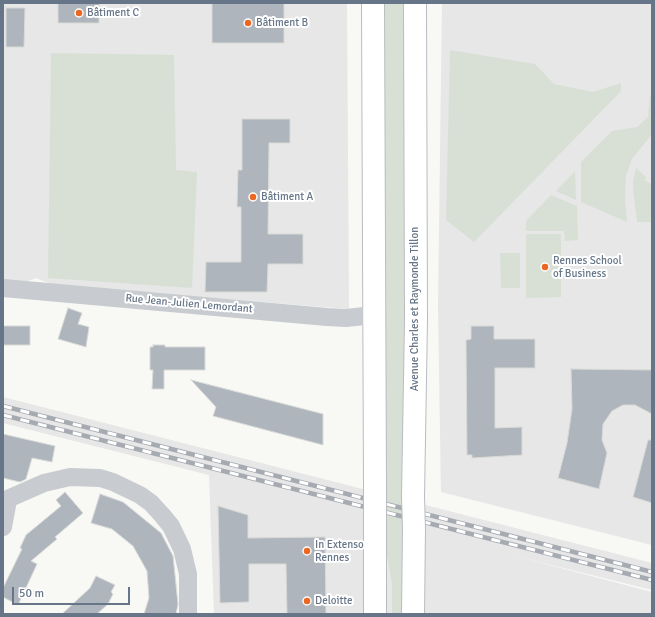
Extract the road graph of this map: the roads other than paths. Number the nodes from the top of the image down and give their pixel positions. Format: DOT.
graph roads {
  1 [pos="373,3"];
  2 [pos="415,3"];
  3 [pos="3,288"];
  4 [pos="374,316"];
  5 [pos="6,501"];
  6 [pos="3,527"];
  7 [pos="188,614"];
  8 [pos="375,614"];
  9 [pos="414,614"];
  1 -- 4 [label="main road"];
  2 -- 9 [label="main road, Avenue Charles et Raymonde Tillon, bridge"];
  3 -- 4 [label="street, Rue Jean-Julien Lemordant"];
  4 -- 8 [label="main road, bridge"];
  5 -- 6 [label="street"];
  5 -- 7 [label="street"];
}
